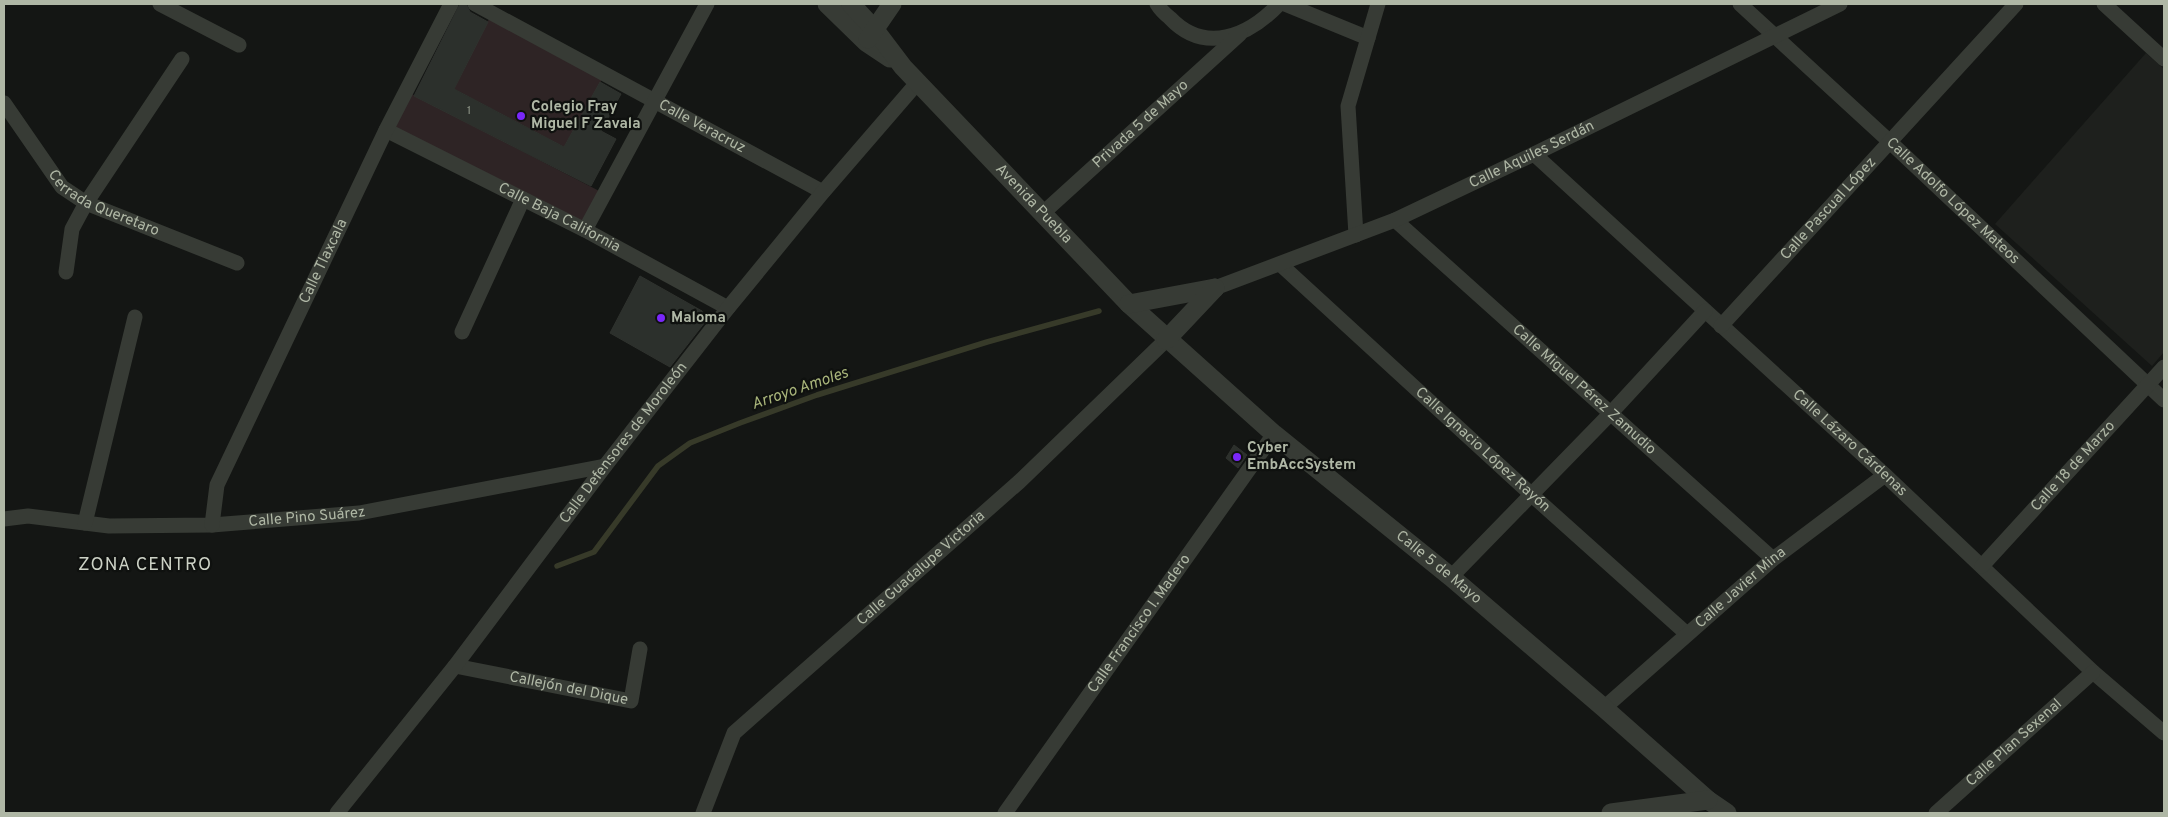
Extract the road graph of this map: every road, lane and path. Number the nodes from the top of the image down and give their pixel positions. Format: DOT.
graph roads {
  1 [pos="160,4"];
  2 [pos="451,4"];
  3 [pos="475,4"];
  4 [pos="708,4"];
  5 [pos="827,4"];
  6 [pos="850,4"];
  7 [pos="892,4"];
  8 [pos="1157,4"];
  9 [pos="1279,4"];
  10 [pos="1285,4"];
  11 [pos="1378,4"];
  12 [pos="1740,4"];
  13 [pos="1840,4"];
  14 [pos="2016,4"];
  15 [pos="2104,4"];
  16 [pos="1240,34"];
  17 [pos="870,36"];
  18 [pos="1775,36"];
  19 [pos="1368,38"];
  20 [pos="239,45"];
  21 [pos="182,59"];
  22 [pos="2164,59"];
  23 [pos="918,82"];
  24 [pos="656,100"];
  25 [pos="4,103"];
  26 [pos="386,130"];
  27 [pos="1889,141"];
  28 [pos="1534,154"];
  29 [pos="823,192"];
  30 [pos="523,199"];
  31 [pos="86,204"];
  32 [pos="1043,213"];
  33 [pos="1395,220"];
  34 [pos="586,230"];
  35 [pos="1356,235"];
  36 [pos="237,263"];
  37 [pos="1280,264"];
  38 [pos="66,272"];
  39 [pos="1215,288"];
  40 [pos="1129,304"];
  41 [pos="728,308"];
  42 [pos="1705,311"];
  43 [pos="135,317"];
  44 [pos="1721,326"];
  45 [pos="462,332"];
  46 [pos="1166,340"];
  47 [pos="2164,367"];
  48 [pos="2148,385"];
  49 [pos="2164,400"];
  50 [pos="1610,414"];
  51 [pos="1274,434"];
  52 [pos="605,466"];
  53 [pos="1885,475"];
  54 [pos="1533,496"];
  55 [pos="4,519"];
  56 [pos="85,523"];
  57 [pos="212,525"];
  58 [pos="1773,559"];
  59 [pos="1982,566"];
  60 [pos="1451,577"];
  61 [pos="1687,634"];
  62 [pos="640,648"];
  63 [pos="455,666"];
  64 [pos="2093,672"];
  65 [pos="1604,708"];
  66 [pos="2164,733"];
  67 [pos="1708,800"];
  68 [pos="337,813"];
  69 [pos="703,813"];
  70 [pos="1005,813"];
  71 [pos="1611,813"];
  72 [pos="1727,813"];
  73 [pos="1936,813"];
  1 -- 20 [label="street"];
  2 -- 26 [label="street, Calle Tlaxcala"];
  3 -- 24 [label="street, Calle Veracruz"];
  4 -- 24 [label="street"];
  5 -- 17 [label="street, Avenida Puebla"];
  6 -- 17 [label="street, Avenida Puebla"];
  7 -- 17 [label="street"];
  8 -- 16 [label="street, Privada 5 de Mayo"];
  9 -- 16 [label="street, Privada 5 de Mayo"];
  10 -- 19 [label="street"];
  11 -- 19 [label="street"];
  12 -- 18 [label="street, Calle Adolfo López Mateos"];
  13 -- 18 [label="street, Calle Aquiles Serdán"];
  14 -- 27 [label="street, Calle Pascual López"];
  15 -- 22 [label="street"];
  16 -- 32 [label="street, Privada 5 de Mayo"];
  17 -- 23 [label="street, Avenida Puebla"];
  18 -- 27 [label="street, Calle Adolfo López Mateos"];
  18 -- 28 [label="street, Calle Aquiles Serdán"];
  19 -- 35 [label="street"];
  21 -- 31 [label="street"];
  23 -- 29 [label="street, Calle Defensores de Moroleón"];
  23 -- 32 [label="street, Avenida Puebla"];
  24 -- 29 [label="street, Calle Veracruz"];
  24 -- 34 [label="street"];
  25 -- 31 [label="street, Cerrada Queretaro"];
  26 -- 30 [label="street, Calle Baja California"];
  26 -- 57 [label="street, Calle Tlaxcala"];
  27 -- 44 [label="street, Calle Pascual López"];
  27 -- 48 [label="street, Calle Adolfo López Mateos"];
  28 -- 33 [label="street, Calle Aquiles Serdán"];
  28 -- 42 [label="street, Calle Lázaro Cárdenas"];
  29 -- 41 [label="street, Calle Defensores de Moroleón"];
  30 -- 34 [label="street, Calle Baja California"];
  30 -- 45 [label="street"];
  31 -- 36 [label="street, Cerrada Queretaro"];
  31 -- 38 [label="street"];
  32 -- 40 [label="street, Avenida Puebla"];
  33 -- 35 [label="street, Calle Aquiles Serdán"];
  33 -- 50 [label="street, Calle Miguel Pérez Zamudio"];
  34 -- 41 [label="street, Calle Baja California"];
  35 -- 37 [label="street, Calle Aquiles Serdán"];
  37 -- 39 [label="street, Calle Aquiles Serdán"];
  37 -- 54 [label="street, Calle Ignacio López Rayón"];
  39 -- 40 [label="street, Calle Aquiles Serdán"];
  39 -- 46 [label="street, Calle Aquiles Serdán"];
  40 -- 46 [label="street, Avenida Puebla"];
  41 -- 52 [label="street, Calle Defensores de Moroleón"];
  42 -- 44 [label="street, Calle Lázaro Cárdenas"];
  42 -- 50 [label="street"];
  43 -- 56 [label="street"];
  44 -- 53 [label="street, Calle Lázaro Cárdenas"];
  46 -- 51 [label="street, Calle 5 de Mayo"];
  46 -- 69 [label="street, Calle Guadalupe Victoria"];
  47 -- 48 [label="street, Calle 18 de Marzo"];
  48 -- 49 [label="street, Calle Adolfo López Mateos"];
  48 -- 59 [label="street, Calle 18 de Marzo"];
  50 -- 54 [label="street"];
  50 -- 58 [label="street, Calle Miguel Pérez Zamudio"];
  51 -- 60 [label="street, Calle 5 de Mayo"];
  51 -- 70 [label="street, Calle Francisco I. Madero"];
  52 -- 57 [label="street, Calle Pino Suárez"];
  52 -- 63 [label="street, Calle Defensores de Moroleón"];
  53 -- 58 [label="street, Calle Javier Mina"];
  53 -- 59 [label="street, Calle Lázaro Cárdenas"];
  54 -- 60 [label="street"];
  54 -- 61 [label="street, Calle Ignacio López Rayón"];
  55 -- 56 [label="street, Calle Pino Suárez"];
  56 -- 57 [label="street, Calle Pino Suárez"];
  58 -- 61 [label="street, Calle Javier Mina"];
  59 -- 64 [label="street, Calle Lázaro Cárdenas"];
  60 -- 65 [label="street, Calle 5 de Mayo"];
  61 -- 65 [label="street, Calle Javier Mina"];
  62 -- 63 [label="street, Callejón del Dique"];
  63 -- 68 [label="street, Calle Defensores de Moroleón"];
  64 -- 66 [label="street, Calle Lázaro Cárdenas"];
  64 -- 73 [label="street, Calle Plan Sexenal"];
  65 -- 67 [label="street, Calle 5 de Mayo"];
  67 -- 71 [label="street"];
  67 -- 72 [label="street, Calle 5 de Mayo"];
}
